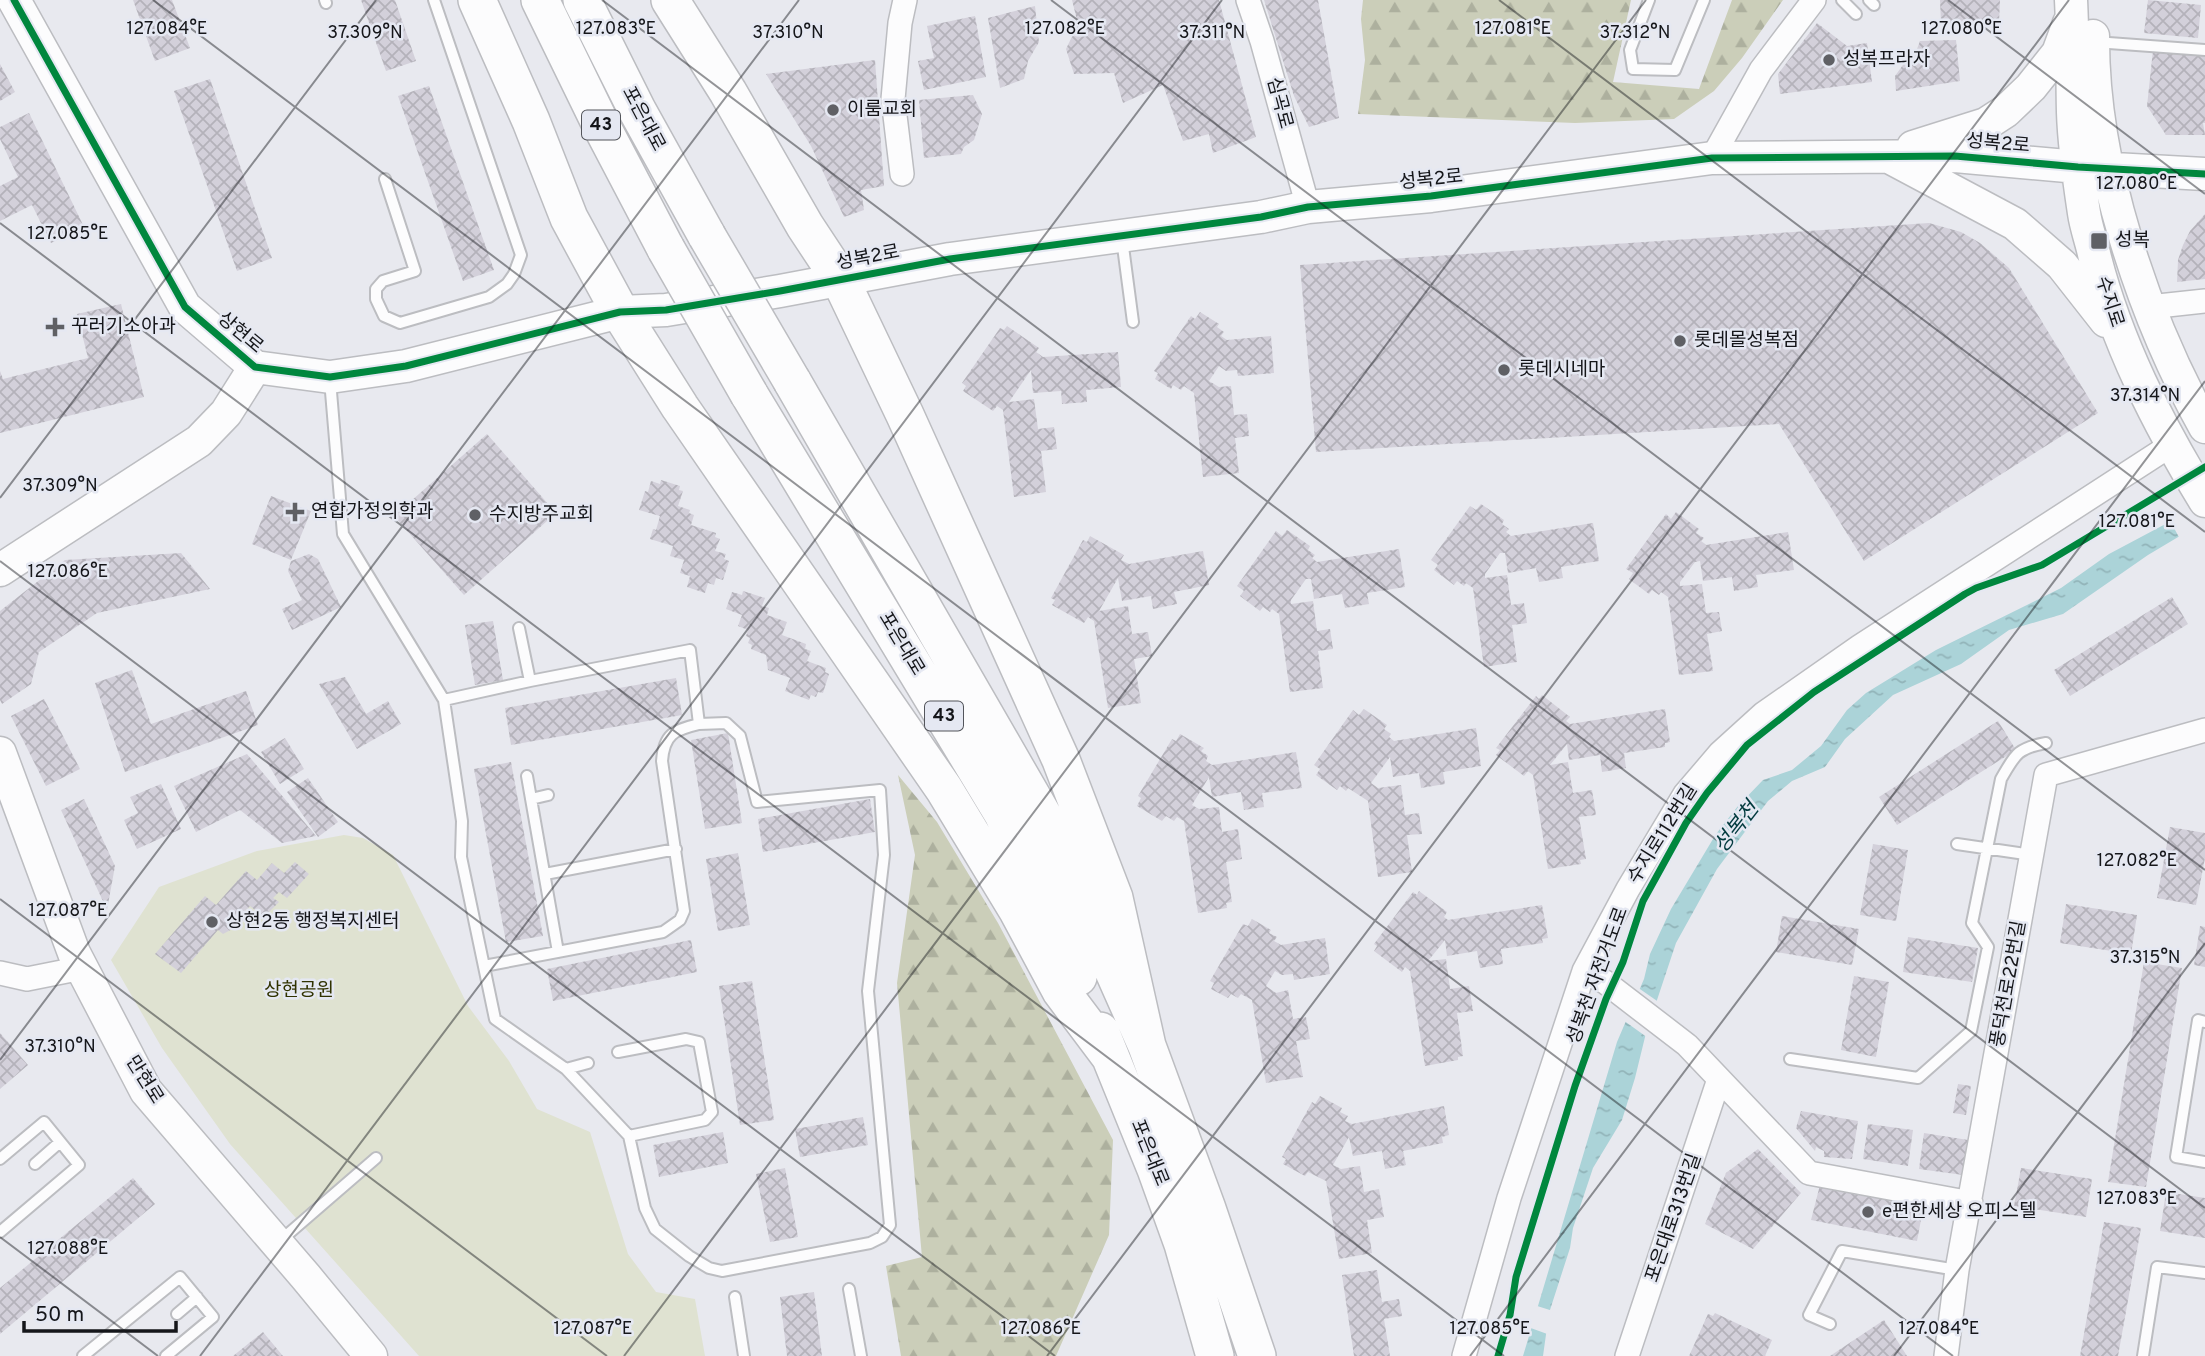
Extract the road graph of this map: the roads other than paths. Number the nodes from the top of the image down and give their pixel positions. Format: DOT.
graph roads {
  1 [pos="14,0"];
  2 [pos="435,0"];
  3 [pos="477,0"];
  4 [pos="540,0"];
  5 [pos="582,0"];
  6 [pos="670,0"];
  7 [pos="905,0"];
  8 [pos="1248,0"];
  9 [pos="1648,0"];
  10 [pos="1704,0"];
  11 [pos="1814,0"];
  12 [pos="1842,0"];
  13 [pos="2079,5"];
  14 [pos="1856,14"];
  15 [pos="2093,41"];
  16 [pos="2205,50"];
  17 [pos="1887,156"];
  18 [pos="1712,158"];
  19 [pos="2093,168"];
  20 [pos="902,174"];
  21 [pos="2205,174"];
  22 [pos="385,179"];
  23 [pos="1308,207"];
  24 [pos="1122,236"];
  25 [pos="415,271"];
  26 [pos="840,279"];
  27 [pos="420,284"];
  28 [pos="2205,301"];
  29 [pos="2149,307"];
  30 [pos="666,310"];
  31 [pos="620,312"];
  32 [pos="1133,322"];
  33 [pos="2122,342"];
  34 [pos="254,368"];
  35 [pos="330,377"];
  36 [pos="2205,427"];
  37 [pos="2177,455"];
  38 [pos="2205,501"];
  39 [pos="0,570"];
  40 [pos="519,628"];
  41 [pos="530,681"];
  42 [pos="444,700"];
  43 [pos="699,724"];
  44 [pos="2205,730"];
  45 [pos="2046,743"];
  46 [pos="0,753"];
  47 [pos="527,776"];
  48 [pos="548,795"];
  49 [pos="531,799"];
  50 [pos="1957,844"];
  51 [pos="676,849"];
  52 [pos="1986,849"];
  53 [pos="2032,855"];
  54 [pos="545,874"];
  55 [pos="558,952"];
  56 [pos="484,966"];
  57 [pos="82,968"];
  58 [pos="0,973"];
  59 [pos="1595,976"];
  60 [pos="2205,1022"];
  61 [pos="1147,1046"];
  62 [pos="618,1052"];
  63 [pos="1109,1055"];
  64 [pos="2192,1058"];
  65 [pos="1790,1059"];
  66 [pos="2205,1060"];
  67 [pos="588,1063"];
  68 [pos="566,1069"];
  69 [pos="1719,1079"];
  70 [pos="629,1136"];
  71 [pos="60,1142"];
  72 [pos="376,1158"];
  73 [pos="0,1160"];
  74 [pos="2205,1162"];
  75 [pos="35,1164"];
  76 [pos="1971,1203"];
  77 [pos="1207,1209"];
  78 [pos="0,1232"];
  79 [pos="277,1243"];
  80 [pos="1957,1270"];
  81 [pos="2205,1273"];
  82 [pos="849,1289"];
  83 [pos="197,1297"];
  84 [pos="735,1297"];
  85 [pos="177,1314"];
  86 [pos="1830,1324"];
  87 [pos="83,1356"];
  88 [pos="166,1356"];
  89 [pos="371,1356"];
  90 [pos="744,1356"];
  91 [pos="861,1356"];
  92 [pos="1215,1356"];
  93 [pos="1257,1356"];
  94 [pos="1282,1356"];
  95 [pos="1464,1356"];
  96 [pos="1627,1356"];
  97 [pos="1946,1356"];
  98 [pos="2143,1356"];
  1 -- 34 [label="street, 상현로"];
  2 -- 25 [label="lane"];
  3 -- 31 [label="main road"];
  4 -- 63 [label="main road, 포은대로 / 43, bridge"];
  5 -- 61 [label="main road, 포은대로 / 43, bridge"];
  6 -- 26 [label="main road"];
  7 -- 20 [label="street"];
  8 -- 23 [label="street, 심곡로"];
  9 -- 10 [label="lane"];
  11 -- 18 [label="street"];
  12 -- 14 [label="lane"];
  13 -- 15 [label="street, 수지로"];
  13 -- 17 [label="street"];
  13 -- 19 [label="street, 수지로"];
  15 -- 16 [label="lane"];
  15 -- 19 [label="street, 수지로"];
  17 -- 18 [label="street, 성복2로"];
  17 -- 19 [label="street, 성복2로"];
  17 -- 33 [label="street"];
  18 -- 23 [label="street, 성복2로"];
  19 -- 21 [label="street, 성복2로"];
  19 -- 29 [label="street, 수지로"];
  19 -- 33 [label="street, 수지로"];
  22 -- 25 [label="lane"];
  23 -- 24 [label="street, 성복2로"];
  24 -- 26 [label="street, 성복2로"];
  24 -- 32 [label="lane"];
  25 -- 27 [label="lane"];
  26 -- 30 [label="street, 성복2로"];
  26 -- 61 [label="main road"];
  28 -- 29 [label="street"];
  29 -- 36 [label="street, 수지로"];
  30 -- 31 [label="street, 상현로"];
  31 -- 35 [label="street, 상현로"];
  31 -- 63 [label="main road"];
  33 -- 37 [label="street, 수지로"];
  34 -- 35 [label="street, 상현로"];
  34 -- 39 [label="street"];
  35 -- 42 [label="lane"];
  37 -- 38 [label="street, 수지로"];
  37 -- 59 [label="street, 수지로112번길"];
  40 -- 41 [label="lane"];
  41 -- 42 [label="lane"];
  41 -- 43 [label="lane"];
  42 -- 56 [label="lane"];
  43 -- 51 [label="lane"];
  43 -- 70 [label="lane"];
  44 -- 53 [label="street, 풍덕천로22번길"];
  45 -- 52 [label="lane"];
  46 -- 57 [label="street, 만현로"];
  47 -- 49 [label="lane"];
  48 -- 49 [label="lane"];
  49 -- 54 [label="lane"];
  50 -- 52 [label="lane"];
  51 -- 54 [label="lane"];
  51 -- 55 [label="lane"];
  52 -- 53 [label="lane"];
  52 -- 65 [label="lane"];
  53 -- 76 [label="street, 풍덕천로22번길"];
  54 -- 55 [label="lane"];
  55 -- 56 [label="lane"];
  56 -- 68 [label="lane"];
  57 -- 58 [label="street"];
  57 -- 79 [label="street, 만현로"];
  59 -- 69 [label="street"];
  59 -- 95 [label="street, 수지로112번길"];
  60 -- 64 [label="lane"];
  61 -- 77 [label="main road, 포은대로 / 43"];
  62 -- 70 [label="lane"];
  63 -- 92 [label="main road, 포은대로 / 43"];
  64 -- 66 [label="lane"];
  64 -- 74 [label="lane"];
  67 -- 68 [label="lane"];
  68 -- 70 [label="lane"];
  69 -- 76 [label="street"];
  69 -- 96 [label="street, 포은대로313번길"];
  71 -- 73 [label="lane"];
  71 -- 75 [label="lane"];
  71 -- 78 [label="lane"];
  72 -- 79 [label="lane"];
  76 -- 80 [label="street, 풍덕천로22번길"];
  77 -- 93 [label="main road, 포은대로 / 43"];
  77 -- 94 [label="main road"];
  79 -- 89 [label="street, 만현로"];
  80 -- 86 [label="lane"];
  80 -- 97 [label="street, 풍덕천로22번길"];
  81 -- 98 [label="lane"];
  82 -- 91 [label="lane"];
  83 -- 85 [label="lane"];
  83 -- 87 [label="lane"];
  83 -- 88 [label="lane"];
  84 -- 90 [label="lane"];
}
